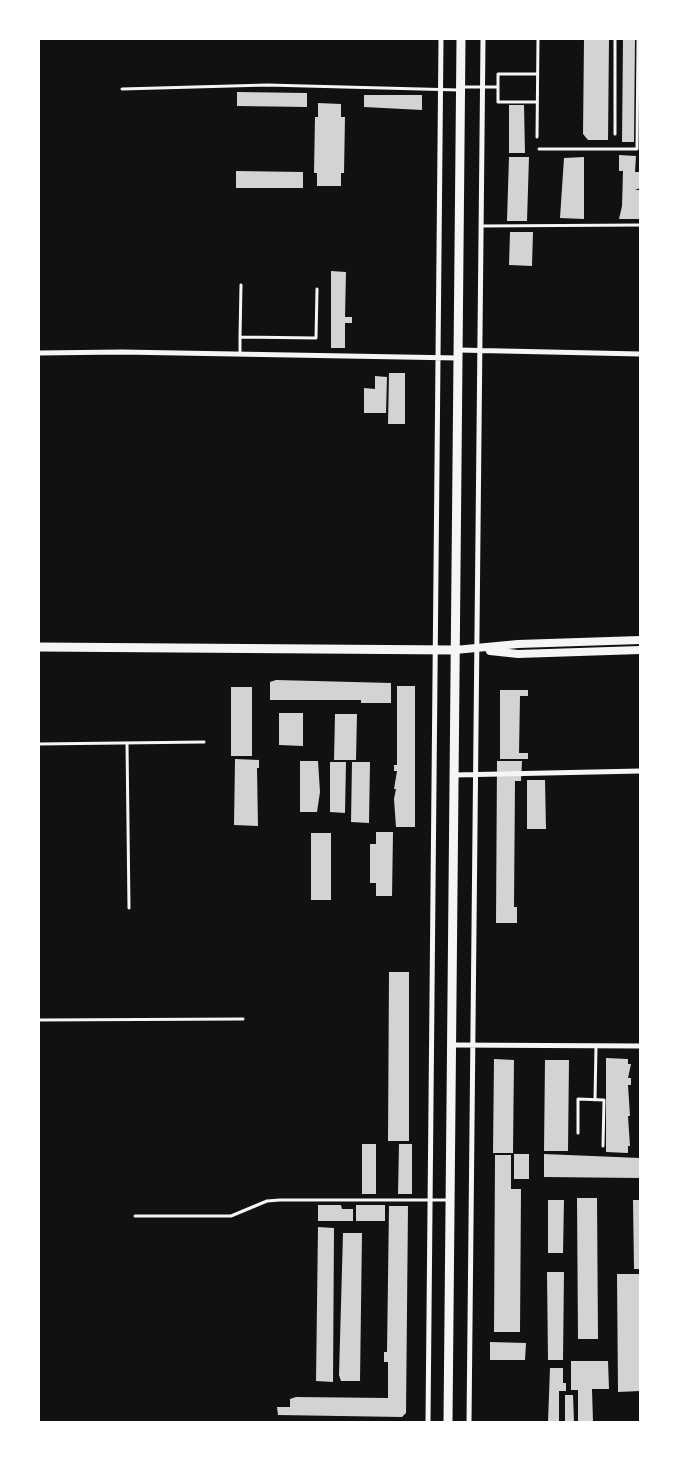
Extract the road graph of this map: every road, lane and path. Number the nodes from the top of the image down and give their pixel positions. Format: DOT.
graph roads {
  1 [pos="441,39"];
  2 [pos="461,39"];
  3 [pos="483,39"];
  4 [pos="538,39"];
  5 [pos="615,39"];
  6 [pos="638,39"];
  7 [pos="537,74"];
  8 [pos="483,87"];
  9 [pos="498,87"];
  10 [pos="122,89"];
  11 [pos="461,89"];
  12 [pos="441,90"];
  13 [pos="537,102"];
  14 [pos="615,134"];
  15 [pos="537,137"];
  16 [pos="539,149"];
  17 [pos="640,225"];
  18 [pos="481,226"];
  19 [pos="241,285"];
  20 [pos="317,289"];
  21 [pos="240,337"];
  22 [pos="480,351"];
  23 [pos="39,353"];
  24 [pos="240,353"];
  25 [pos="458,354"];
  26 [pos="640,354"];
  27 [pos="437,357"];
  28 [pos="640,640"];
  29 [pos="39,646"];
  30 [pos="435,650"];
  31 [pos="455,650"];
  32 [pos="476,650"];
  33 [pos="640,650"];
  34 [pos="204,742"];
  35 [pos="127,743"];
  36 [pos="39,744"];
  37 [pos="640,771"];
  38 [pos="454,775"];
  39 [pos="475,775"];
  40 [pos="129,908"];
  41 [pos="243,1019"];
  42 [pos="39,1020"];
  43 [pos="451,1045"];
  44 [pos="472,1045"];
  45 [pos="596,1046"];
  46 [pos="640,1046"];
  47 [pos="595,1100"];
  48 [pos="578,1133"];
  49 [pos="603,1146"];
  50 [pos="430,1200"];
  51 [pos="450,1200"];
  52 [pos="135,1216"];
  53 [pos="428,1422"];
  54 [pos="448,1422"];
  55 [pos="469,1422"];
  1 -- 12 [label="street"];
  2 -- 11 [label="main road"];
  3 -- 8 [label="street"];
  4 -- 7 [label="lane"];
  5 -- 14 [label="lane"];
  6 -- 16 [label="lane"];
  7 -- 9 [label="lane"];
  7 -- 13 [label="lane"];
  8 -- 9 [label="lane"];
  8 -- 11 [label="lane"];
  8 -- 18 [label="street"];
  9 -- 13 [label="lane"];
  10 -- 12 [label="lane"];
  11 -- 12 [label="lane"];
  11 -- 25 [label="main road"];
  12 -- 27 [label="street"];
  13 -- 15 [label="lane"];
  17 -- 18 [label="lane"];
  18 -- 22 [label="street"];
  19 -- 21 [label="lane"];
  20 -- 21 [label="lane"];
  21 -- 24 [label="lane"];
  22 -- 25 [label="street"];
  22 -- 26 [label="street"];
  22 -- 32 [label="street"];
  23 -- 24 [label="street"];
  24 -- 27 [label="street"];
  25 -- 27 [label="street"];
  25 -- 31 [label="main road"];
  27 -- 30 [label="street"];
  28 -- 32 [label="main road"];
  29 -- 30 [label="main road"];
  30 -- 31 [label="main road"];
  30 -- 50 [label="street"];
  31 -- 32 [label="main road"];
  31 -- 38 [label="main road"];
  32 -- 33 [label="main road"];
  32 -- 39 [label="street"];
  34 -- 35 [label="lane"];
  35 -- 36 [label="lane"];
  35 -- 40 [label="lane"];
  37 -- 39 [label="street"];
  38 -- 39 [label="street"];
  38 -- 43 [label="main road"];
  39 -- 44 [label="street"];
  41 -- 42 [label="lane"];
  43 -- 44 [label="street"];
  43 -- 51 [label="main road"];
  44 -- 45 [label="street"];
  44 -- 55 [label="street"];
  45 -- 46 [label="street"];
  45 -- 47 [label="lane"];
  47 -- 48 [label="lane"];
  47 -- 49 [label="lane"];
  50 -- 51 [label="lane"];
  50 -- 52 [label="lane"];
  50 -- 53 [label="street"];
  51 -- 54 [label="main road"];
}
